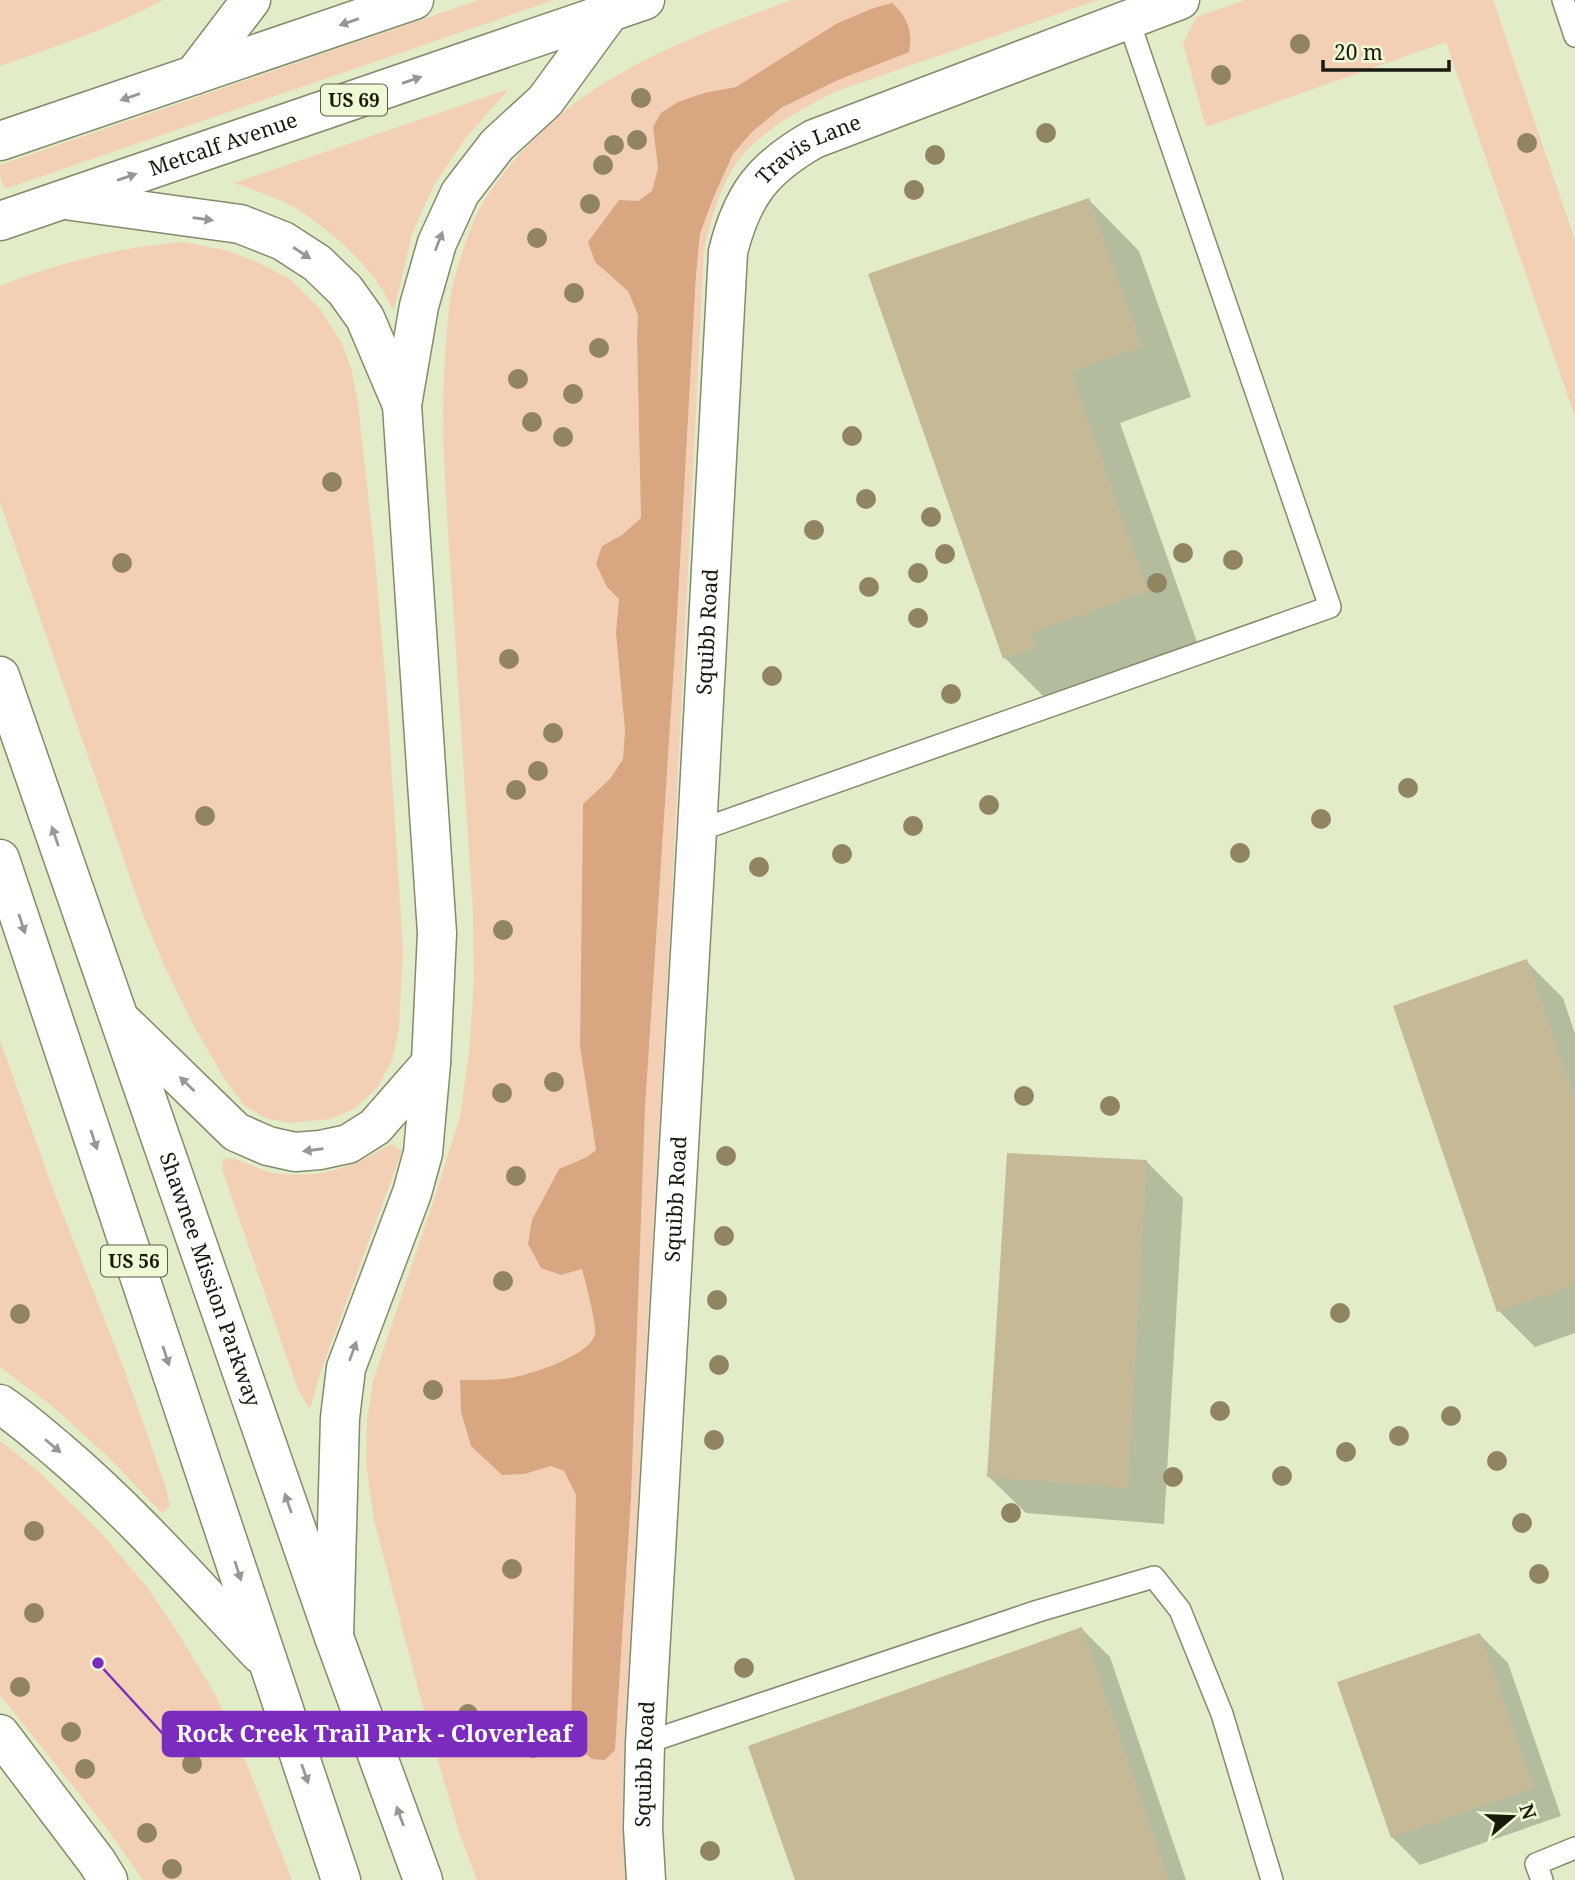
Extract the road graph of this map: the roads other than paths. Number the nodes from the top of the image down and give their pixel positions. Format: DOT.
graph roads {
  1 [pos="251,0"];
  2 [pos="414,0"];
  3 [pos="1180,0"];
  4 [pos="1563,0"];
  5 [pos="627,6"];
  6 [pos="1128,19"];
  7 [pos="1575,36"];
  8 [pos="194,75"];
  9 [pos="0,141"];
  10 [pos="63,200"];
  11 [pos="0,221"];
  12 [pos="402,405"];
  13 [pos="714,517"];
  14 [pos="0,676"];
  15 [pos="697,831"];
  16 [pos="0,859"];
  17 [pos="118,1017"];
  18 [pos="431,1063"];
  19 [pos="0,1404"];
  20 [pos="334,1637"];
  21 [pos="268,1662"];
  22 [pos="0,1734"];
  23 [pos="645,1743"];
  24 [pos="1575,1848"];
  25 [pos="108,1880"];
  26 [pos="341,1880"];
  27 [pos="423,1880"];
  28 [pos="646,1880"];
  29 [pos="1272,1880"];
  30 [pos="1542,1880"];
  1 -- 8 [label="main road"];
  2 -- 8 [label="main road, one-way"];
  3 -- 6 [label="main road, Travis Lane"];
  4 -- 7 [label="lane"];
  10 -- 5 [label="main road, Metcalf Avenue / US 69, one-way"];
  12 -- 5 [label="main road, one-way"];
  6 -- 13 [label="main road, Travis Lane"];
  6 -- 15 [label="lane"];
  8 -- 9 [label="main road, one-way"];
  10 -- 11 [label="main road, Metcalf Avenue / US 69"];
  10 -- 12 [label="main road, one-way"];
  12 -- 18 [label="main road"];
  13 -- 15 [label="main road, Squibb Road"];
  17 -- 14 [label="main road, Shawnee Mission Parkway / US 56, one-way"];
  15 -- 23 [label="main road, Squibb Road"];
  16 -- 21 [label="main road, US 56, one-way"];
  18 -- 17 [label="main road, one-way"];
  20 -- 17 [label="main road, Shawnee Mission Parkway / US 56, one-way"];
  20 -- 18 [label="main road, one-way"];
  19 -- 21 [label="main road, one-way"];
  27 -- 20 [label="main road, Shawnee Mission Parkway / US 56, one-way"];
  21 -- 26 [label="main road, US 56, one-way"];
  22 -- 25 [label="main road"];
  23 -- 28 [label="main road, Squibb Road"];
  23 -- 29 [label="lane"];
  24 -- 30 [label="lane"];
}
